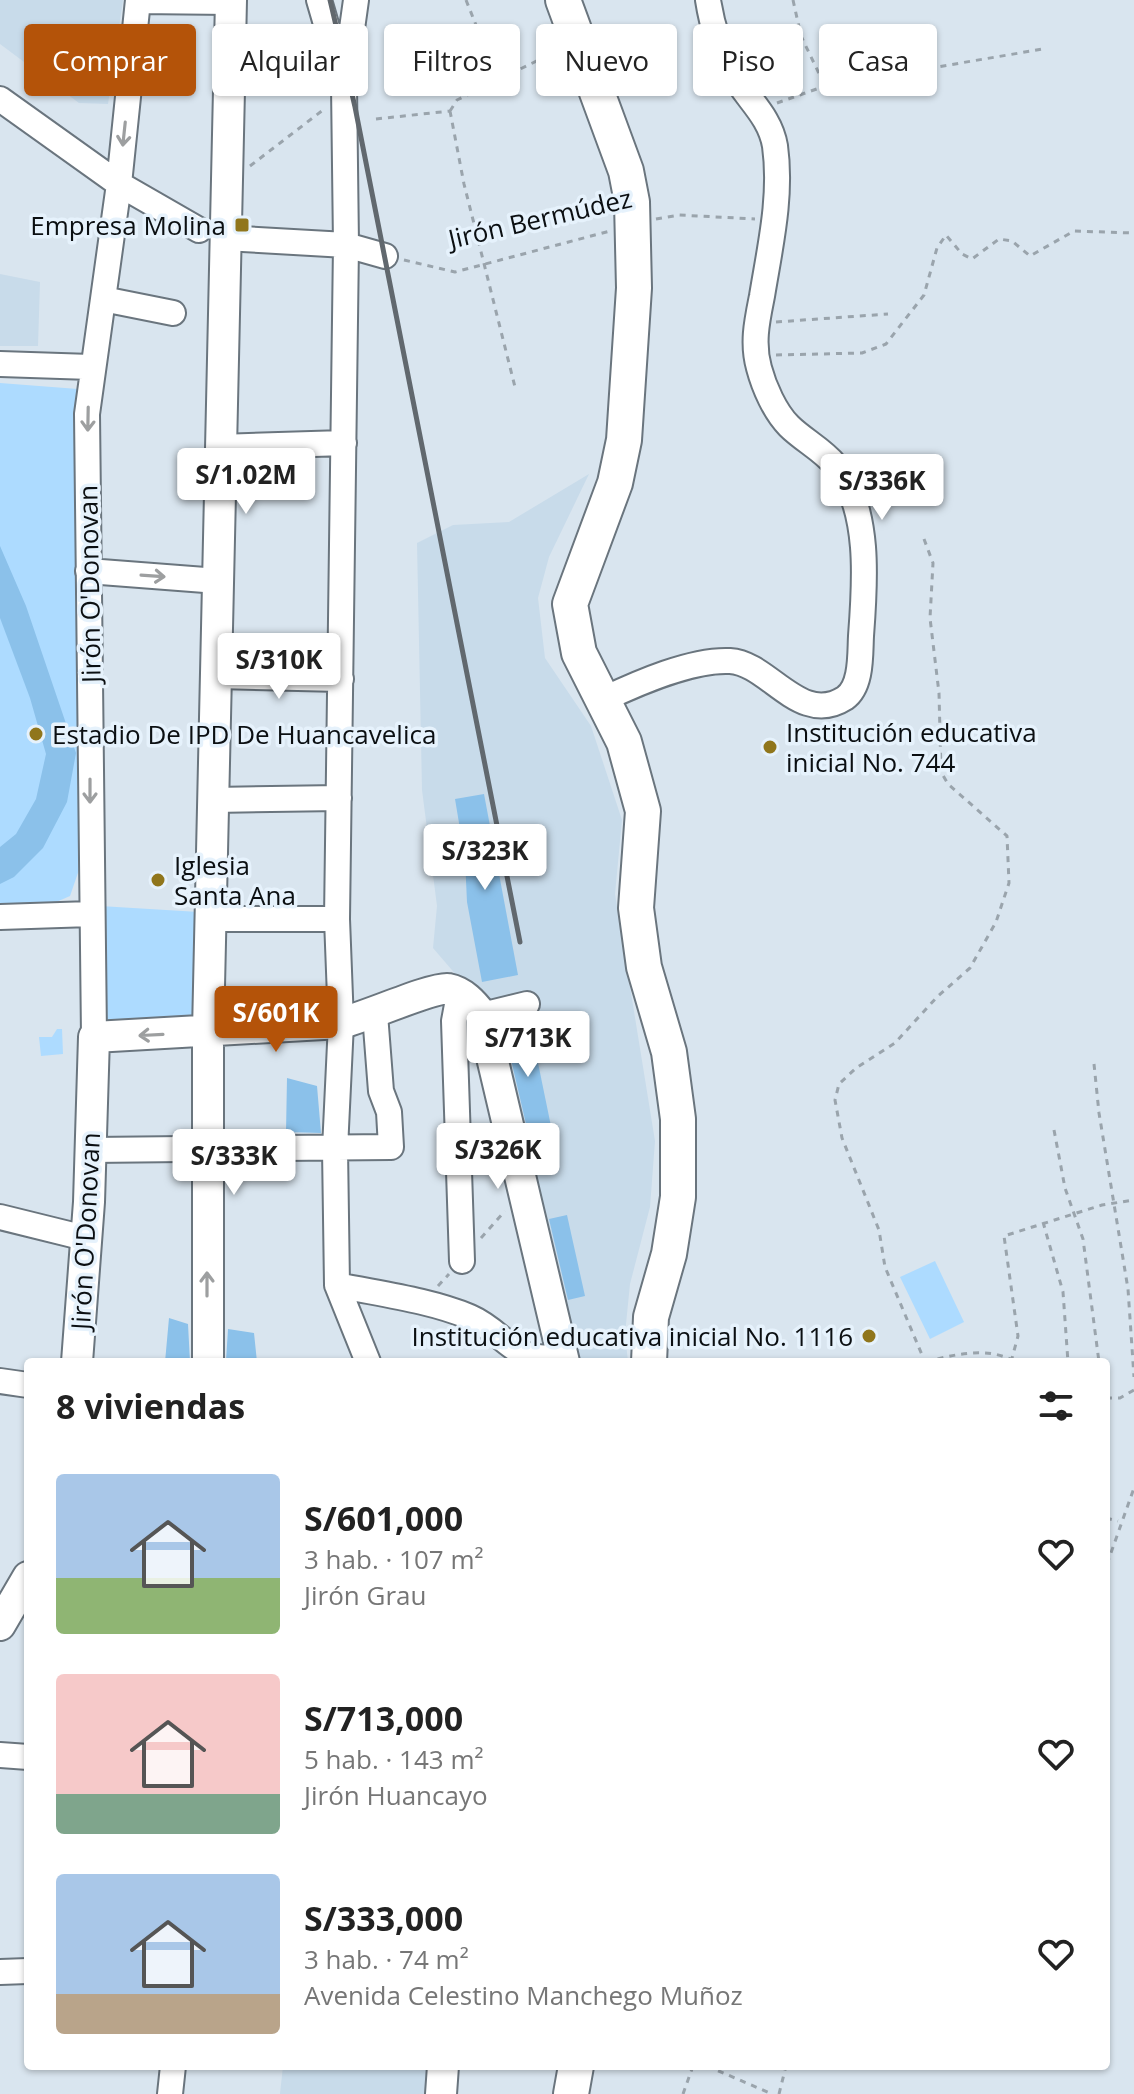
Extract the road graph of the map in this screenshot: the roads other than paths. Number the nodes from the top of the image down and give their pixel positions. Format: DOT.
graph roads {
  1 [pos="138,0"];
  2 [pos="319,0"];
  3 [pos="341,0"];
  4 [pos="356,0"];
  5 [pos="563,0"];
  6 [pos="708,0"];
  7 [pos="231,1"];
  8 [pos="325,24"];
  9 [pos="345,24"];
  10 [pos="354,24"];
  11 [pos="344,96"];
  12 [pos="0,99"];
  13 [pos="119,184"];
  14 [pos="212,234"];
  15 [pos="346,245"];
  16 [pos="385,256"];
  17 [pos="103,299"];
  18 [pos="173,313"];
  19 [pos="0,364"];
  20 [pos="91,367"];
  21 [pos="344,443"];
  22 [pos="219,447"];
  23 [pos="88,571"];
  24 [pos="218,581"];
  25 [pos="218,676"];
  26 [pos="341,679"];
  27 [pos="604,699"];
  28 [pos="339,798"];
  29 [pos="214,800"];
  30 [pos="91,914"];
  31 [pos="0,917"];
  32 [pos="210,919"];
  33 [pos="337,919"];
  34 [pos="459,994"];
  35 [pos="527,1004"];
  36 [pos="375,1014"];
  37 [pos="482,1015"];
  38 [pos="341,1023"];
  39 [pos="208,1032"];
  40 [pos="94,1037"];
  41 [pos="207,1148"];
  42 [pos="335,1149"];
  43 [pos="91,1150"];
  44 [pos="0,1217"];
  45 [pos="85,1238"];
  46 [pos="462,1261"];
  47 [pos="337,1285"];
  48 [pos="77,1358"];
  49 [pos="208,1358"];
  50 [pos="366,1358"];
  51 [pos="540,1358"];
  52 [pos="563,1358"];
  53 [pos="649,1358"];
  54 [pos="0,1381"];
  55 [pos="24,1384"];
  56 [pos="24,1584"];
  57 [pos="0,1625"];
  58 [pos="0,1755"];
  59 [pos="24,1757"];
  60 [pos="24,1971"];
  61 [pos="0,1972"];
  62 [pos="173,2070"];
  63 [pos="443,2070"];
  64 [pos="575,2070"];
  65 [pos="170,2094"];
  66 [pos="441,2094"];
  67 [pos="571,2094"];
  1 -- 7 [label="street"];
  1 -- 13 [label="street, Jirón O'Donovan, one-way"];
  2 -- 8 [label="street"];
  3 -- 9 [label="street"];
  4 -- 10 [label="street"];
  5 -- 27 [label="highway"];
  6 -- 27 [label="street"];
  7 -- 14 [label="main road"];
  11 -- 15 [label="street"];
  12 -- 13 [label="street"];
  13 -- 14 [label="street"];
  13 -- 17 [label="street, Jirón O'Donovan"];
  14 -- 15 [label="street"];
  14 -- 22 [label="main road"];
  15 -- 16 [label="street"];
  15 -- 21 [label="street"];
  17 -- 18 [label="street"];
  17 -- 20 [label="street, Jirón O'Donovan"];
  19 -- 20 [label="street"];
  20 -- 23 [label="street, Jirón O'Donovan, one-way"];
  21 -- 22 [label="street"];
  21 -- 26 [label="street"];
  22 -- 24 [label="main road"];
  23 -- 24 [label="street, one-way"];
  23 -- 30 [label="street, Jirón O'Donovan, one-way"];
  24 -- 25 [label="main road"];
  25 -- 26 [label="street"];
  25 -- 29 [label="main road"];
  26 -- 28 [label="street"];
  27 -- 53 [label="highway"];
  28 -- 29 [label="street"];
  28 -- 33 [label="street"];
  29 -- 32 [label="main road"];
  30 -- 31 [label="street"];
  30 -- 40 [label="street, Jirón O'Donovan"];
  32 -- 33 [label="street"];
  32 -- 39 [label="main road"];
  33 -- 38 [label="street"];
  34 -- 36 [label="main road"];
  34 -- 37 [label="main road"];
  34 -- 46 [label="street"];
  35 -- 37 [label="street"];
  36 -- 38 [label="main road"];
  36 -- 42 [label="street"];
  37 -- 52 [label="main road"];
  38 -- 39 [label="main road"];
  38 -- 42 [label="street"];
  39 -- 40 [label="main road, one-way"];
  39 -- 41 [label="main road"];
  40 -- 43 [label="main road, Jirón O'Donovan"];
  41 -- 42 [label="street"];
  41 -- 43 [label="street"];
  49 -- 41 [label="main road, one-way"];
  42 -- 47 [label="street"];
  43 -- 45 [label="main road, Jirón O'Donovan"];
  44 -- 45 [label="street"];
  45 -- 48 [label="main road, Jirón O'Donovan"];
  47 -- 50 [label="street"];
  47 -- 51 [label="street"];
  54 -- 55 [label="street"];
  56 -- 57 [label="main road"];
  58 -- 59 [label="street"];
  60 -- 61 [label="street"];
  62 -- 65 [label="street"];
  63 -- 66 [label="main road"];
  64 -- 67 [label="highway"];
}
